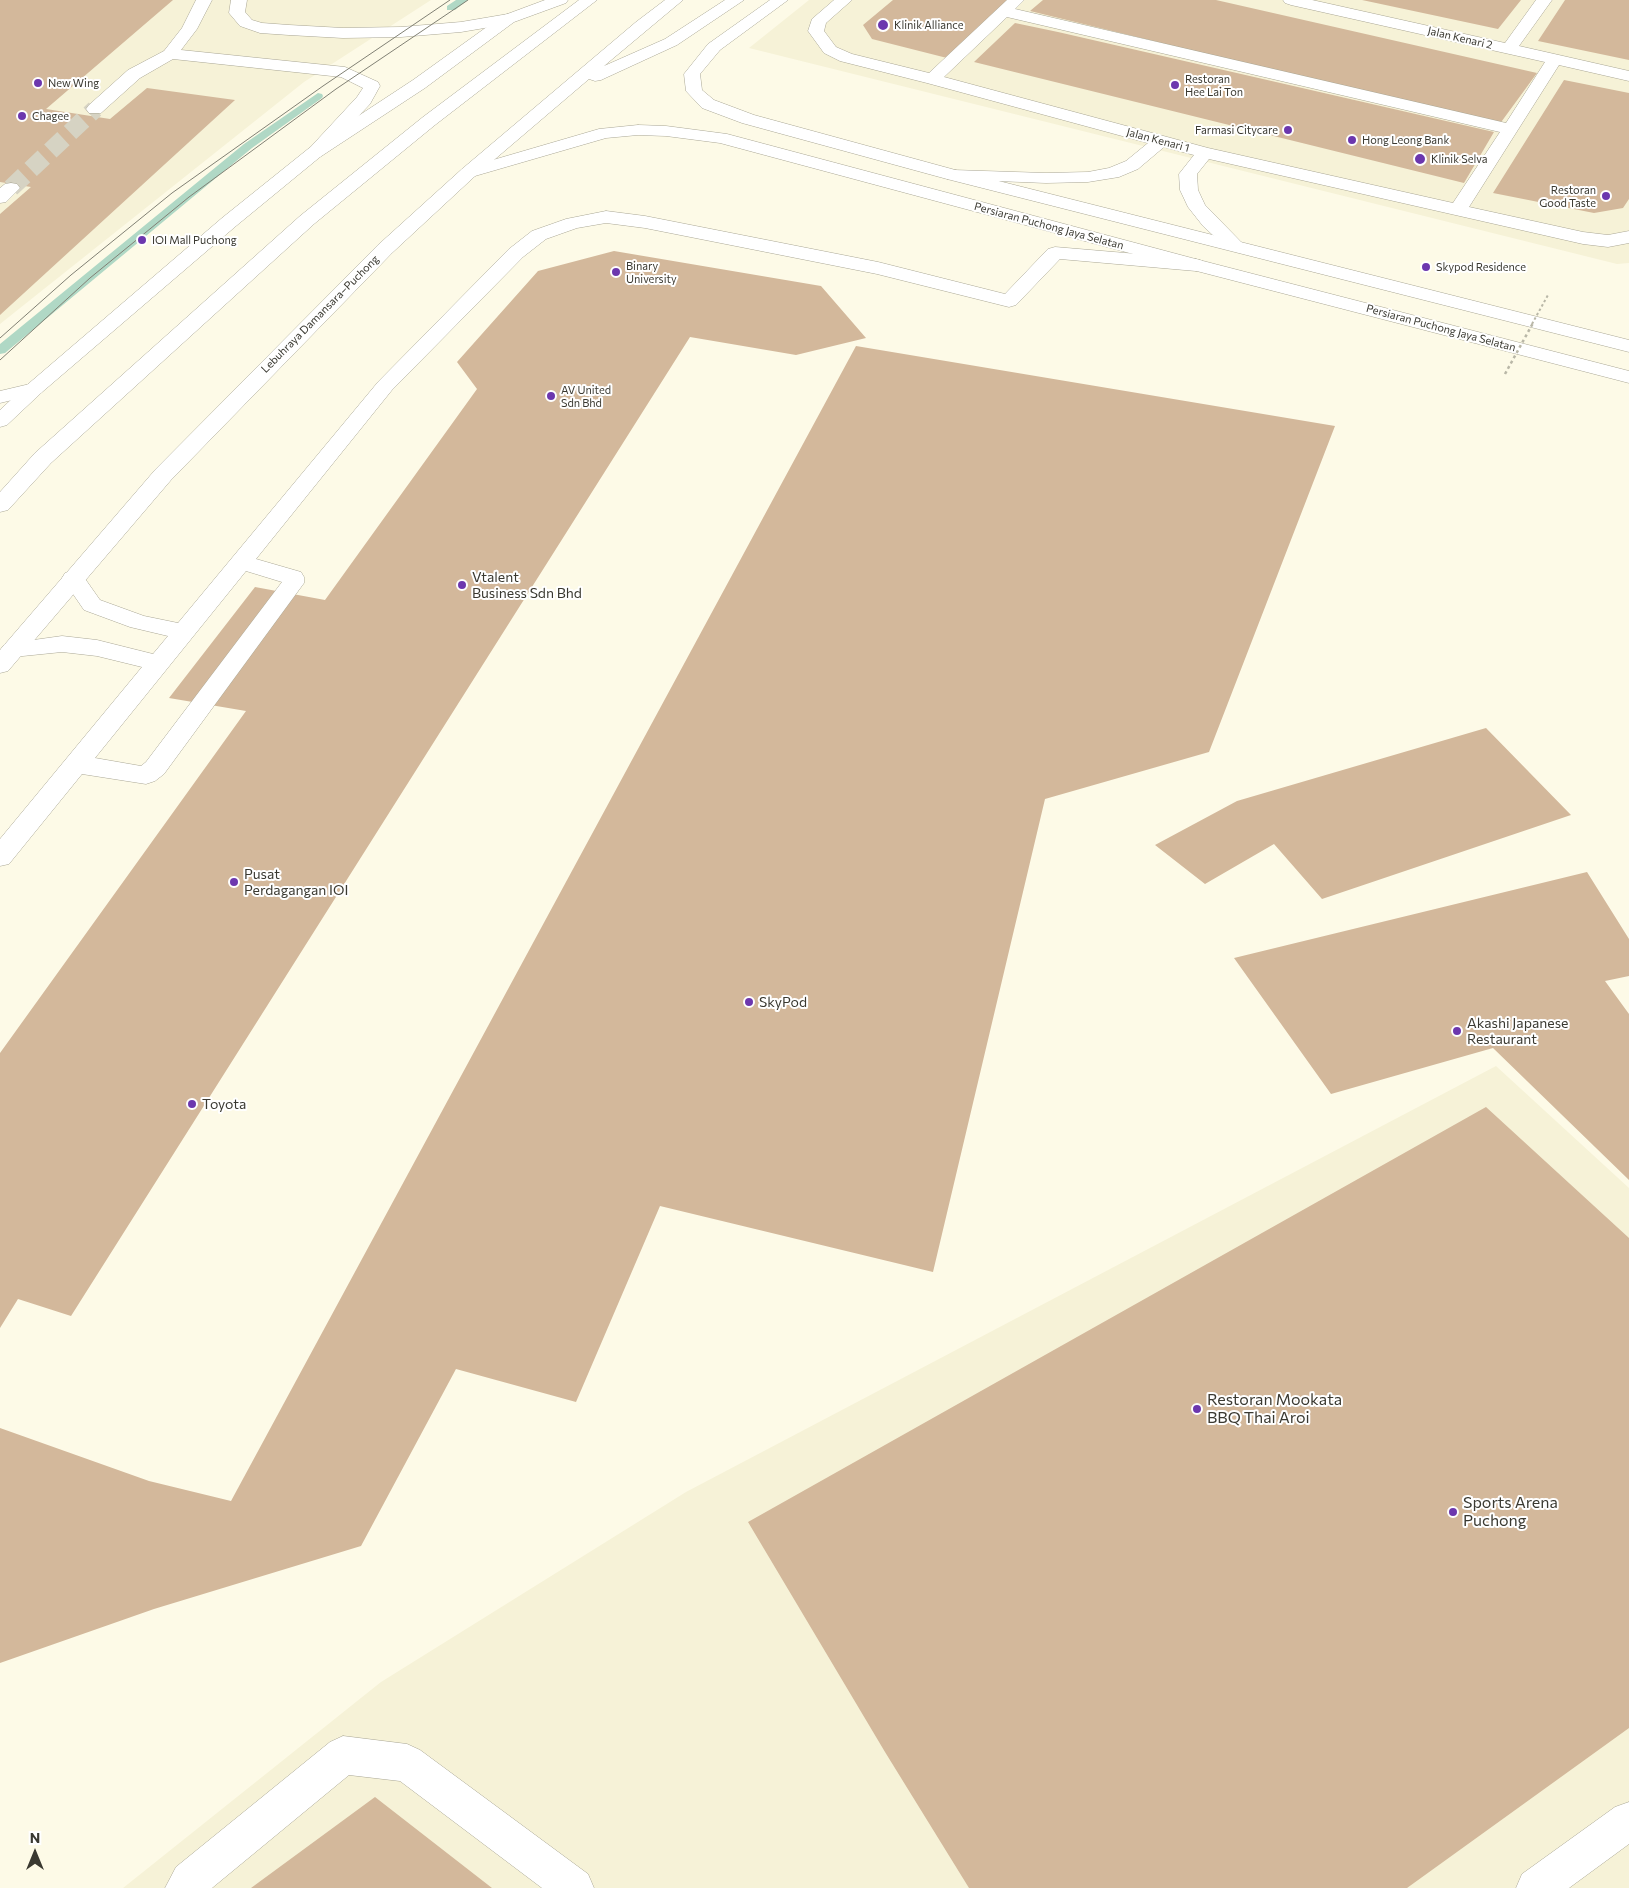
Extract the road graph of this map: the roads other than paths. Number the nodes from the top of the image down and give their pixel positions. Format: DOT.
graph roads {
  1 [pos="204,0"];
  2 [pos="239,0"];
  3 [pos="560,0"];
  4 [pos="588,0"];
  5 [pos="675,0"];
  6 [pos="736,0"];
  7 [pos="780,0"];
  8 [pos="844,0"];
  9 [pos="1016,0"];
  10 [pos="1291,0"];
  11 [pos="1544,0"];
  12 [pos="1003,11"];
  13 [pos="508,19"];
  14 [pos="1509,49"];
  15 [pos="170,54"];
  16 [pos="1555,59"];
  17 [pos="1629,76"];
  18 [pos="932,79"];
  19 [pos="569,87"];
  20 [pos="95,109"];
  21 [pos="1510,129"];
  22 [pos="1161,141"];
  23 [pos="314,153"];
  24 [pos="1205,153"];
  25 [pos="468,173"];
  26 [pos="953,175"];
  27 [pos="1459,209"];
  28 [pos="1629,237"];
  29 [pos="1235,245"];
  30 [pos="1196,265"];
  31 [pos="1598,337"];
  32 [pos="1629,337"];
  33 [pos="1629,346"];
  34 [pos="1629,377"];
  35 [pos="34,389"];
  36 [pos="0,397"];
  37 [pos="0,421"];
  38 [pos="0,505"];
  39 [pos="241,562"];
  40 [pos="74,578"];
  41 [pos="184,632"];
  42 [pos="6,657"];
  43 [pos="159,662"];
  44 [pos="76,764"];
  45 [pos="0,857"];
  46 [pos="1629,1821"];
  47 [pos="185,1888"];
  48 [pos="574,1888"];
  49 [pos="1536,1888"];
  1 -- 15 [label="main road"];
  2 -- 13 [label="main road"];
  3 -- 13 [label="main road"];
  4 -- 38 [label="main road"];
  5 -- 19 [label="main road, Lebuhraya Damansara–Puchong"];
  6 -- 19 [label="main road"];
  7 -- 26 [label="main road, Persiaran Puchong Jaya Selatan"];
  8 -- 18 [label="main road, Jalan Kenari 1"];
  9 -- 12 [label="main road"];
  10 -- 14 [label="main road, Jalan Kenari 2"];
  11 -- 14 [label="main road"];
  12 -- 18 [label="main road"];
  12 -- 21 [label="main road"];
  13 -- 23 [label="main road"];
  14 -- 16 [label="main road, Jalan Kenari 2"];
  15 -- 20 [label="main road"];
  15 -- 23 [label="main road"];
  16 -- 17 [label="main road, Jalan Kenari 2"];
  16 -- 21 [label="main road"];
  18 -- 22 [label="main road, Jalan Kenari 1"];
  19 -- 25 [label="main road, Lebuhraya Damansara–Puchong"];
  21 -- 27 [label="main road"];
  22 -- 24 [label="main road, Jalan Kenari 1"];
  22 -- 26 [label="main road"];
  23 -- 35 [label="main road"];
  24 -- 27 [label="main road, Jalan Kenari 1"];
  24 -- 29 [label="main road"];
  25 -- 30 [label="main road, Persiaran Puchong Jaya Selatan"];
  25 -- 40 [label="main road, Lebuhraya Damansara–Puchong"];
  26 -- 29 [label="main road, Persiaran Puchong Jaya Selatan"];
  27 -- 28 [label="main road, Jalan Kenari 1"];
  29 -- 31 [label="main road, Persiaran Puchong Jaya Selatan"];
  30 -- 34 [label="main road, Persiaran Puchong Jaya Selatan"];
  30 -- 39 [label="main road"];
  31 -- 32 [label="main road"];
  31 -- 33 [label="main road, Persiaran Puchong Jaya Selatan"];
  35 -- 36 [label="main road"];
  35 -- 37 [label="main road"];
  39 -- 41 [label="main road"];
  39 -- 44 [label="main road"];
  40 -- 41 [label="main road"];
  40 -- 42 [label="main road, Lebuhraya Damansara–Puchong"];
  41 -- 43 [label="main road"];
  42 -- 43 [label="main road"];
  43 -- 44 [label="main road"];
  44 -- 45 [label="main road"];
  46 -- 49 [label="main road"];
  47 -- 48 [label="main road"];
}
